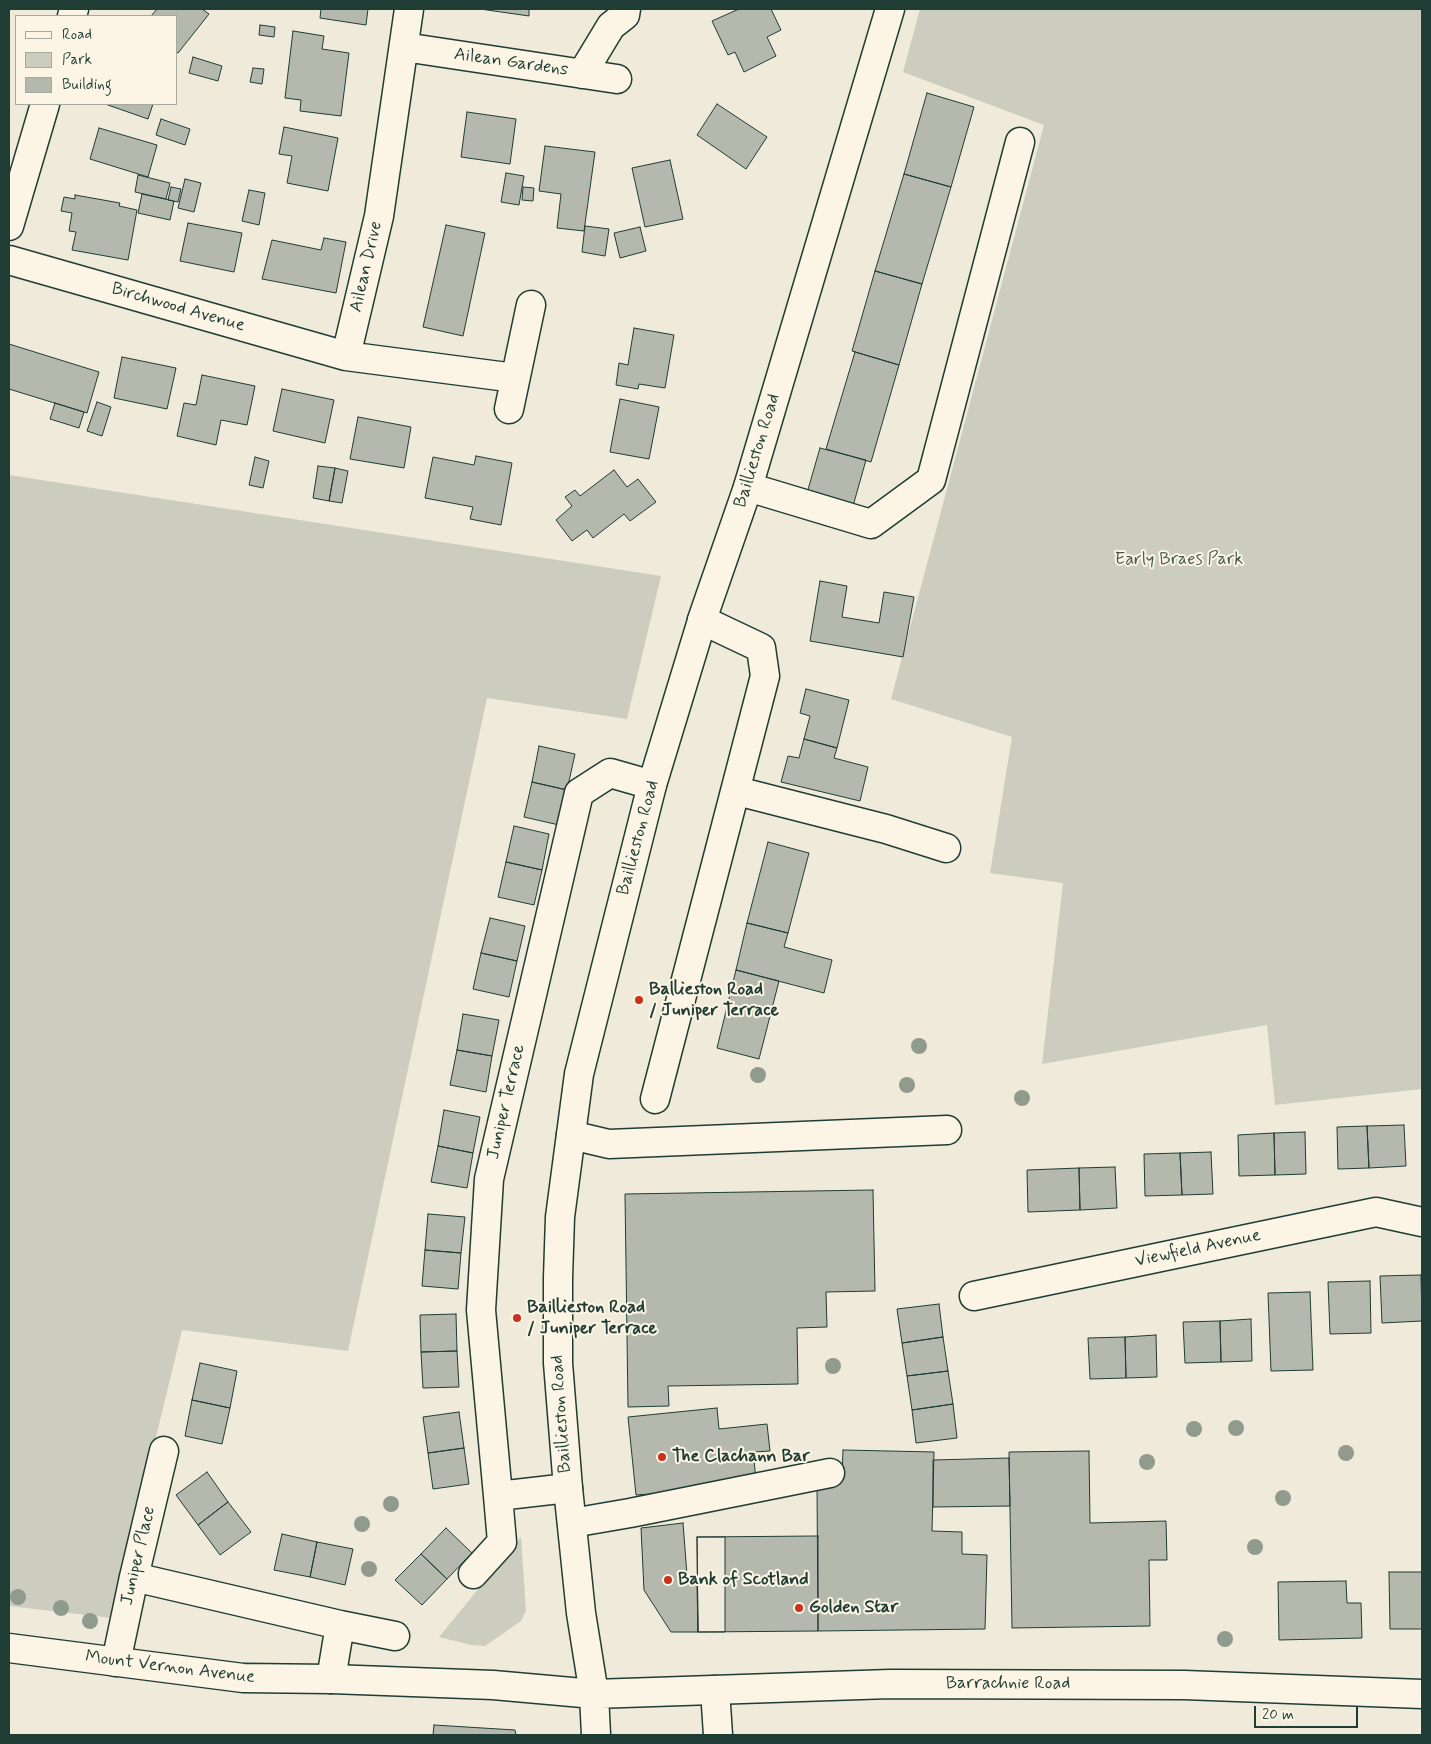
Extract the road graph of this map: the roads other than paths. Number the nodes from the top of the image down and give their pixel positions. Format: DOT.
graph roads {
  1 [pos="410,9"];
  2 [pos="626,9"];
  3 [pos="890,9"];
  4 [pos="404,47"];
  5 [pos="582,74"];
  6 [pos="617,79"];
  7 [pos="45,105"];
  8 [pos="1020,142"];
  9 [pos="9,226"];
  10 [pos="9,260"];
  11 [pos="531,305"];
  12 [pos="346,356"];
  13 [pos="515,378"];
  14 [pos="509,410"];
  15 [pos="748,488"];
  16 [pos="702,620"];
  17 [pos="652,784"];
  18 [pos="737,790"];
  19 [pos="946,848"];
  20 [pos="655,1099"];
  21 [pos="947,1130"];
  22 [pos="571,1135"];
  23 [pos="1422,1222"];
  24 [pos="974,1296"];
  25 [pos="164,1451"];
  26 [pos="830,1473"];
  27 [pos="568,1488"];
  28 [pos="498,1496"];
  29 [pos="572,1523"];
  30 [pos="473,1574"];
  31 [pos="134,1577"];
  32 [pos="340,1625"];
  33 [pos="395,1636"];
  34 [pos="9,1648"];
  35 [pos="116,1662"];
  36 [pos="331,1679"];
  37 [pos="715,1690"];
  38 [pos="594,1694"];
  39 [pos="1422,1694"];
  40 [pos="596,1735"];
  41 [pos="718,1735"];
  1 -- 4 [label="street, Ailean Drive"];
  2 -- 5 [label="street"];
  3 -- 15 [label="street, Baillieston Road"];
  4 -- 5 [label="street, Ailean Gardens"];
  4 -- 12 [label="street, Ailean Drive"];
  5 -- 6 [label="street, Ailean Gardens"];
  7 -- 9 [label="street"];
  8 -- 15 [label="street"];
  10 -- 12 [label="street, Birchwood Avenue"];
  11 -- 13 [label="street"];
  12 -- 13 [label="street"];
  13 -- 14 [label="street"];
  15 -- 16 [label="street, Baillieston Road"];
  16 -- 17 [label="street, Baillieston Road"];
  16 -- 18 [label="street"];
  17 -- 22 [label="street, Baillieston Road"];
  17 -- 28 [label="street, Juniper Terrace"];
  18 -- 19 [label="street"];
  18 -- 20 [label="street"];
  21 -- 22 [label="street"];
  22 -- 27 [label="street, Baillieston Road"];
  23 -- 24 [label="street, Viewfield Avenue"];
  25 -- 31 [label="street, Juniper Place"];
  26 -- 29 [label="street"];
  27 -- 28 [label="street"];
  27 -- 29 [label="street, Baillieston Road"];
  28 -- 30 [label="street, Juniper Terrace"];
  29 -- 38 [label="street, Baillieston Road"];
  31 -- 32 [label="street"];
  31 -- 35 [label="street, Juniper Place"];
  32 -- 33 [label="street"];
  32 -- 36 [label="street"];
  34 -- 35 [label="street, Mount Vernon Avenue"];
  35 -- 36 [label="street, Mount Vernon Avenue"];
  36 -- 38 [label="street, Mount Vernon Avenue"];
  37 -- 38 [label="street, Barrachnie Road"];
  37 -- 39 [label="street, Barrachnie Road"];
  37 -- 41 [label="street"];
  38 -- 40 [label="street, Baillieston Road"];
}
